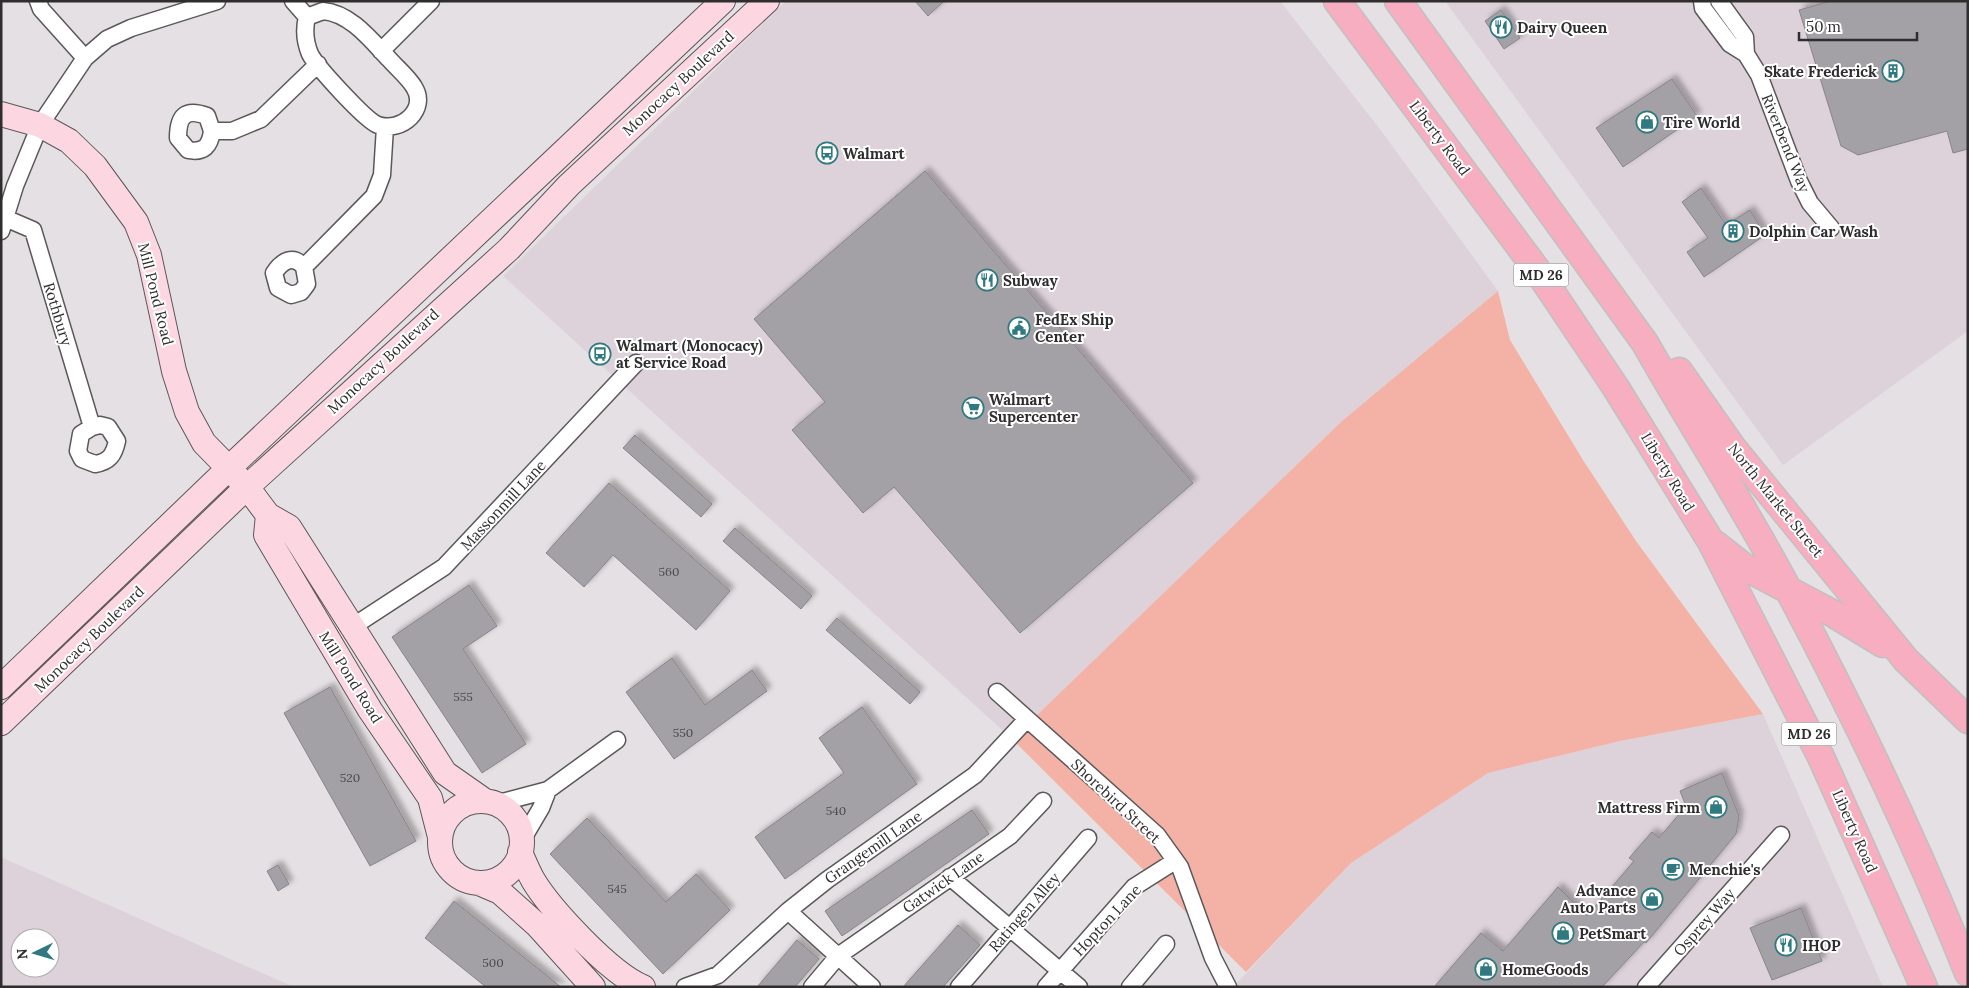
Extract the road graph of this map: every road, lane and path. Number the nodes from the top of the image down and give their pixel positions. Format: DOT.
graph roads {
  1 [pos="38,1"];
  2 [pos="293,1"];
  3 [pos="431,1"];
  4 [pos="723,1"];
  5 [pos="767,1"];
  6 [pos="1338,1"];
  7 [pos="1398,1"];
  8 [pos="1702,1"];
  9 [pos="1719,1"];
  10 [pos="210,3"];
  11 [pos="307,17"];
  12 [pos="381,51"];
  13 [pos="1746,54"];
  14 [pos="85,58"];
  15 [pos="318,64"];
  16 [pos="1,114"];
  17 [pos="40,126"];
  18 [pos="385,127"];
  19 [pos="212,131"];
  20 [pos="3,225"];
  21 [pos="1831,228"];
  22 [pos="304,268"];
  23 [pos="1645,343"];
  24 [pos="636,362"];
  25 [pos="92,427"];
  26 [pos="230,468"];
  27 [pos="248,487"];
  28 [pos="268,515"];
  29 [pos="1710,540"];
  30 [pos="1788,589"];
  31 [pos="352,627"];
  32 [pos="1906,660"];
  33 [pos="1,687"];
  34 [pos="997,692"];
  35 [pos="1027,720"];
  36 [pos="1968,720"];
  37 [pos="1,723"];
  38 [pos="617,740"];
  39 [pos="548,790"];
  40 [pos="1043,802"];
  41 [pos="490,803"];
  42 [pos="1781,834"];
  43 [pos="440,837"];
  44 [pos="1088,838"];
  45 [pos="521,847"];
  46 [pos="1175,861"];
  47 [pos="950,877"];
  48 [pos="478,883"];
  49 [pos="788,911"];
  50 [pos="1010,928"];
  51 [pos="1166,944"];
  52 [pos="838,956"];
  53 [pos="1060,971"];
  54 [pos="1968,973"];
  55 [pos="717,981"];
  56 [pos="593,987"];
  57 [pos="643,987"];
  58 [pos="684,987"];
  59 [pos="812,987"];
  60 [pos="872,987"];
  61 [pos="960,987"];
  62 [pos="1046,987"];
  63 [pos="1079,987"];
  64 [pos="1130,987"];
  65 [pos="1228,987"];
  66 [pos="1646,987"];
  67 [pos="1924,987"];
  1 -- 14 [label="street"];
  2 -- 11 [label="street"];
  3 -- 12 [label="street"];
  4 -- 26 [label="main road, Monocacy Boulevard"];
  5 -- 27 [label="main road, Monocacy Boulevard"];
  6 -- 29 [label="main road, Liberty Road / MD 26"];
  7 -- 23 [label="main road, MD 26"];
  8 -- 13 [label="street, Riverbend Way"];
  9 -- 13 [label="street, Riverbend Way"];
  10 -- 14 [label="street"];
  11 -- 12 [label="street"];
  11 -- 15 [label="street"];
  12 -- 18 [label="street"];
  13 -- 21 [label="street, Riverbend Way"];
  14 -- 17 [label="street"];
  15 -- 18 [label="street"];
  15 -- 19 [label="street"];
  16 -- 17 [label="main road, Mill Pond Road"];
  17 -- 20 [label="street"];
  17 -- 26 [label="main road, Mill Pond Road"];
  18 -- 22 [label="street"];
  20 -- 25 [label="street, Rothbury"];
  23 -- 30 [label="main road, MD 26"];
  23 -- 32 [label="main road, North Market Street"];
  24 -- 31 [label="street, Massonmill Lane"];
  26 -- 27 [label="main road, Mill Pond Road"];
  26 -- 33 [label="main road, Monocacy Boulevard"];
  27 -- 28 [label="main road, Mill Pond Road"];
  27 -- 37 [label="main road, Monocacy Boulevard"];
  28 -- 31 [label="main road, Mill Pond Road"];
  28 -- 43 [label="main road, Mill Pond Road"];
  29 -- 30 [label="main road, North Market Street"];
  29 -- 67 [label="main road, Liberty Road / MD 26"];
  30 -- 32 [label="main road, North Market Street"];
  30 -- 54 [label="main road, MD 26"];
  31 -- 41 [label="main road, Mill Pond Road"];
  32 -- 36 [label="main road, North Market Street"];
  34 -- 35 [label="street, Shorebird Street"];
  35 -- 46 [label="street, Shorebird Street"];
  35 -- 49 [label="street, Grangemill Lane"];
  38 -- 39 [label="street"];
  39 -- 41 [label="street"];
  39 -- 45 [label="street"];
  40 -- 47 [label="street, Gatwick Lane"];
  41 -- 43 [label="main road"];
  41 -- 45 [label="main road, Mill Pond Road"];
  42 -- 66 [label="street, Osprey Way"];
  43 -- 48 [label="main road, Mill Pond Road"];
  44 -- 50 [label="street, Ratingen Alley"];
  45 -- 48 [label="main road"];
  45 -- 57 [label="main road, Mill Pond Road"];
  46 -- 53 [label="street, Hopton Lane"];
  46 -- 65 [label="street, Shorebird Street"];
  47 -- 50 [label="street"];
  47 -- 52 [label="street, Gatwick Lane"];
  48 -- 56 [label="main road, Mill Pond Road"];
  49 -- 52 [label="street"];
  49 -- 55 [label="street, Grangemill Lane"];
  50 -- 53 [label="street"];
  50 -- 61 [label="street, Ratingen Alley"];
  51 -- 64 [label="street"];
  52 -- 59 [label="street, Gatwick Lane"];
  52 -- 60 [label="street"];
  53 -- 62 [label="street, Hopton Lane"];
  53 -- 63 [label="street"];
  55 -- 58 [label="street"];
}
